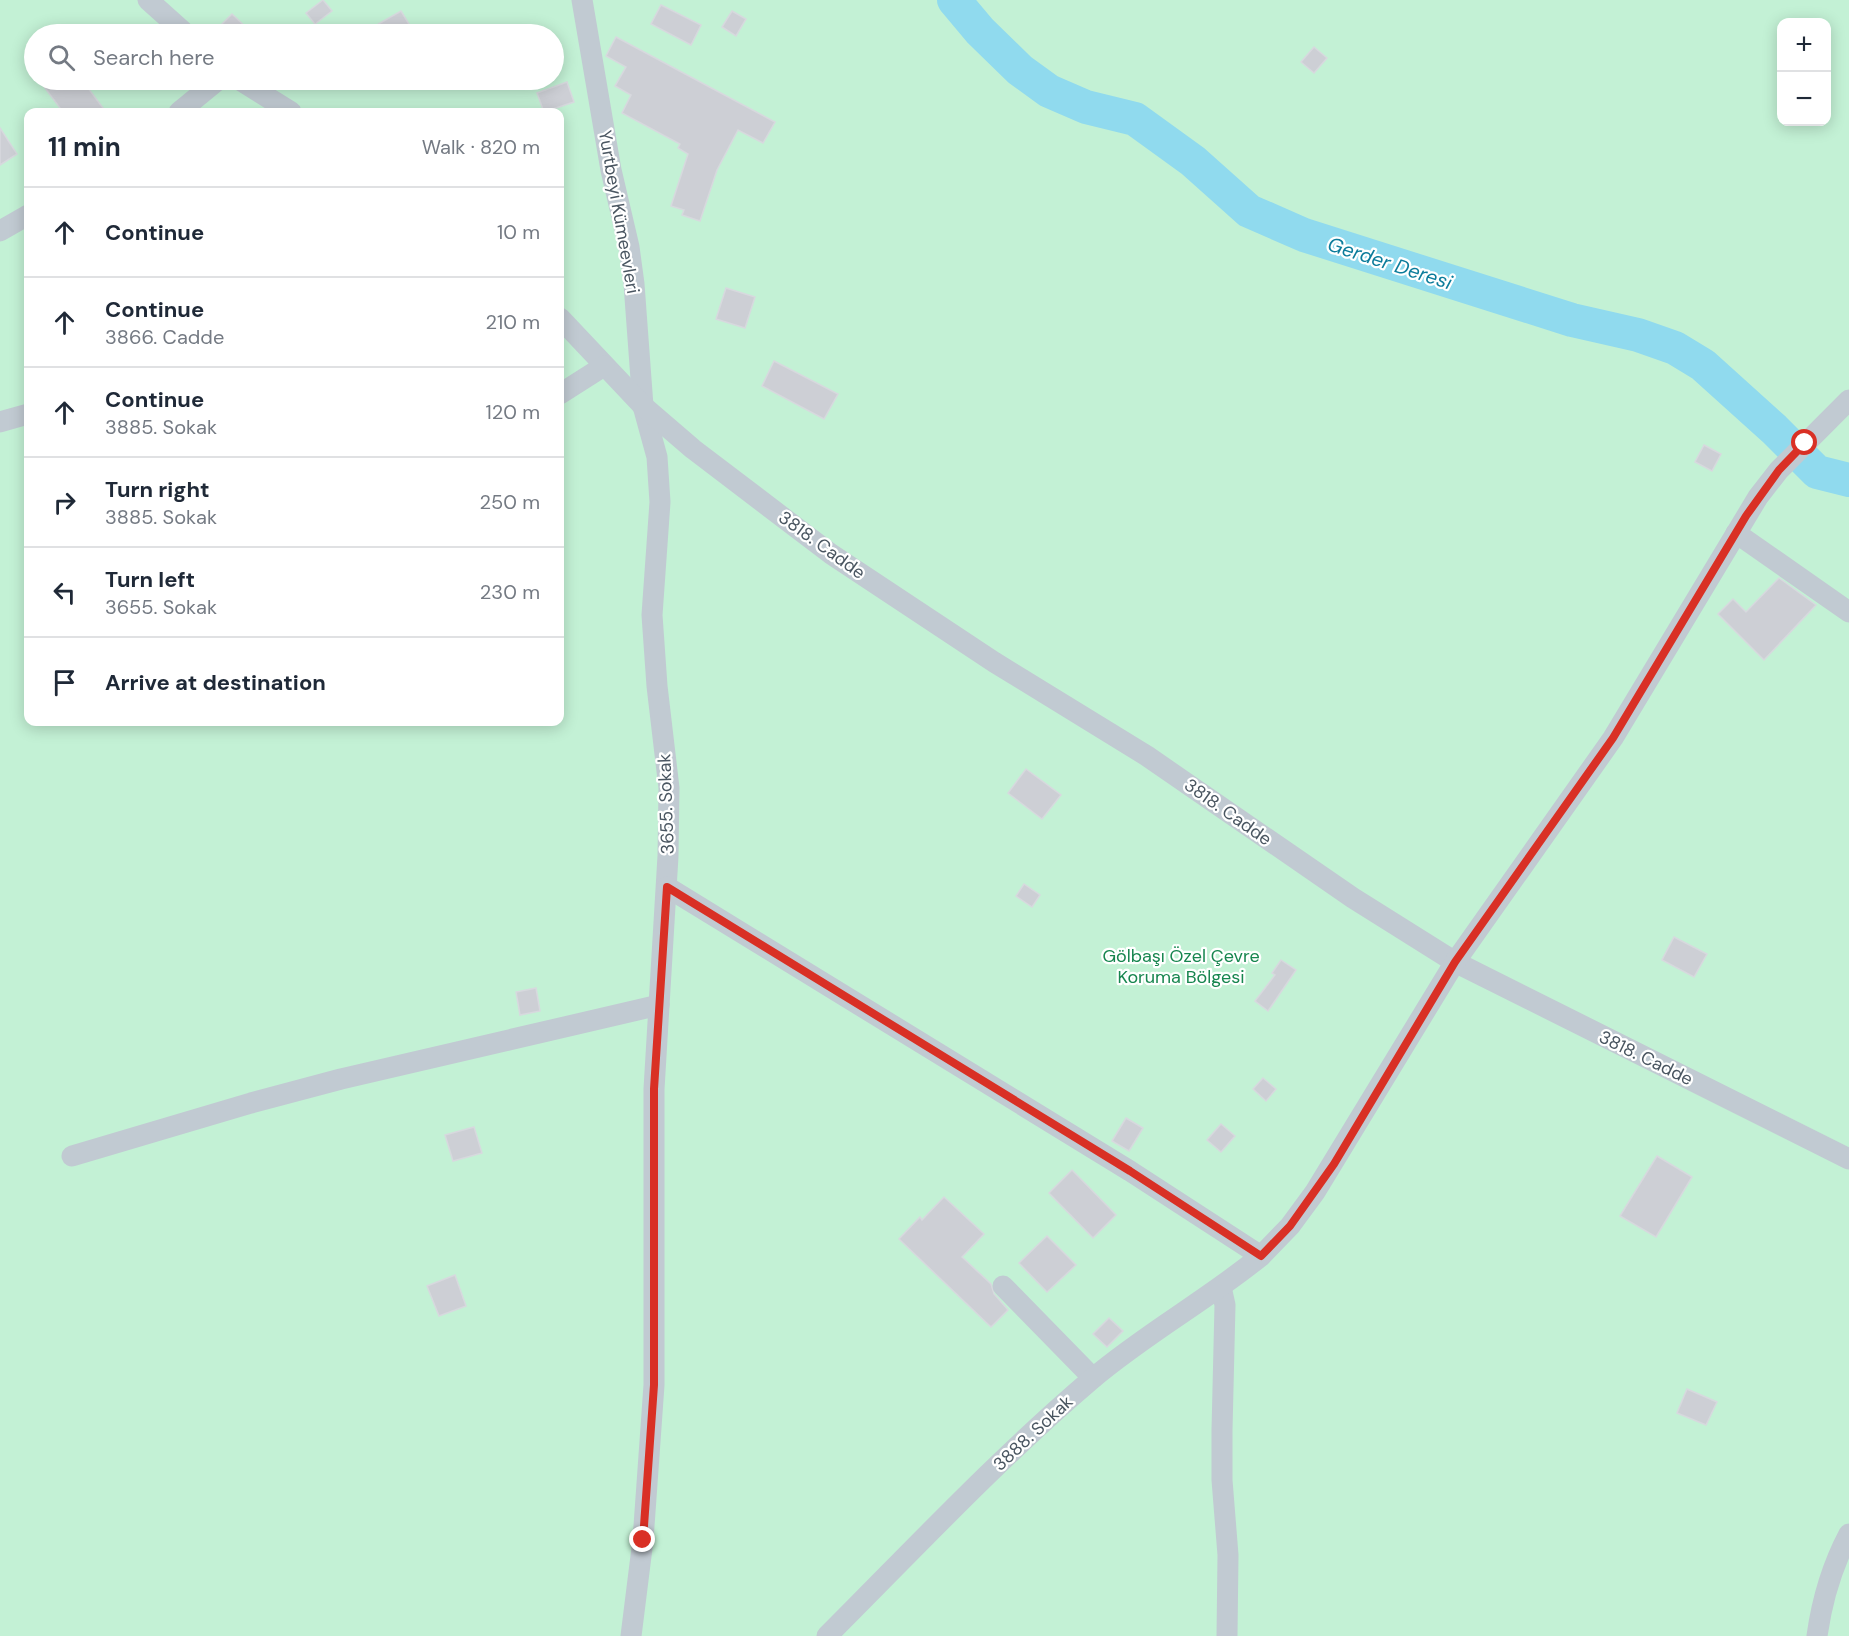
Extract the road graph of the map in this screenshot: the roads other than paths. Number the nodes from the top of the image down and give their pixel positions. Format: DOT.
graph roads {
  1 [pos="148,0"];
  2 [pos="582,0"];
  3 [pos="175,24"];
  4 [pos="206,90"];
  5 [pos="256,90"];
  6 [pos="184,108"];
  7 [pos="285,108"];
  8 [pos="24,218"];
  9 [pos="0,231"];
  10 [pos="564,322"];
  11 [pos="604,366"];
  12 [pos="564,391"];
  13 [pos="1849,400"];
  14 [pos="643,406"];
  15 [pos="24,415"];
  16 [pos="0,422"];
  17 [pos="1736,532"];
  18 [pos="1849,612"];
  19 [pos="667,887"];
  20 [pos="1455,962"];
  21 [pos="659,1005"];
  22 [pos="72,1156"];
  23 [pos="1849,1159"];
  24 [pos="1261,1256"];
  25 [pos="1003,1286"];
  26 [pos="1221,1287"];
  27 [pos="1093,1378"];
  28 [pos="1849,1534"];
  29 [pos="631,1636"];
  30 [pos="827,1636"];
  31 [pos="1227,1636"];
  32 [pos="1817,1636"];
  1 -- 3 [label="street"];
  2 -- 14 [label="street, Yurtbeyi Kümeevleri"];
  4 -- 6 [label="street"];
  5 -- 7 [label="street"];
  8 -- 9 [label="street"];
  10 -- 11 [label="street"];
  11 -- 12 [label="street"];
  11 -- 14 [label="street"];
  13 -- 17 [label="street, 3888. Sokak"];
  14 -- 19 [label="street, 3655. Sokak"];
  14 -- 20 [label="street, 3818. Cadde"];
  15 -- 16 [label="street"];
  17 -- 18 [label="street"];
  17 -- 20 [label="street, 3888. Sokak"];
  19 -- 21 [label="street, 3655. Sokak"];
  19 -- 24 [label="street"];
  20 -- 23 [label="street, 3818. Cadde"];
  20 -- 24 [label="street, 3888. Sokak"];
  21 -- 22 [label="street"];
  21 -- 29 [label="street, 3655. Sokak"];
  24 -- 26 [label="street, 3888. Sokak"];
  25 -- 27 [label="street"];
  26 -- 27 [label="street, 3888. Sokak"];
  26 -- 31 [label="street"];
  27 -- 30 [label="street, 3888. Sokak"];
  28 -- 32 [label="street"];
}
